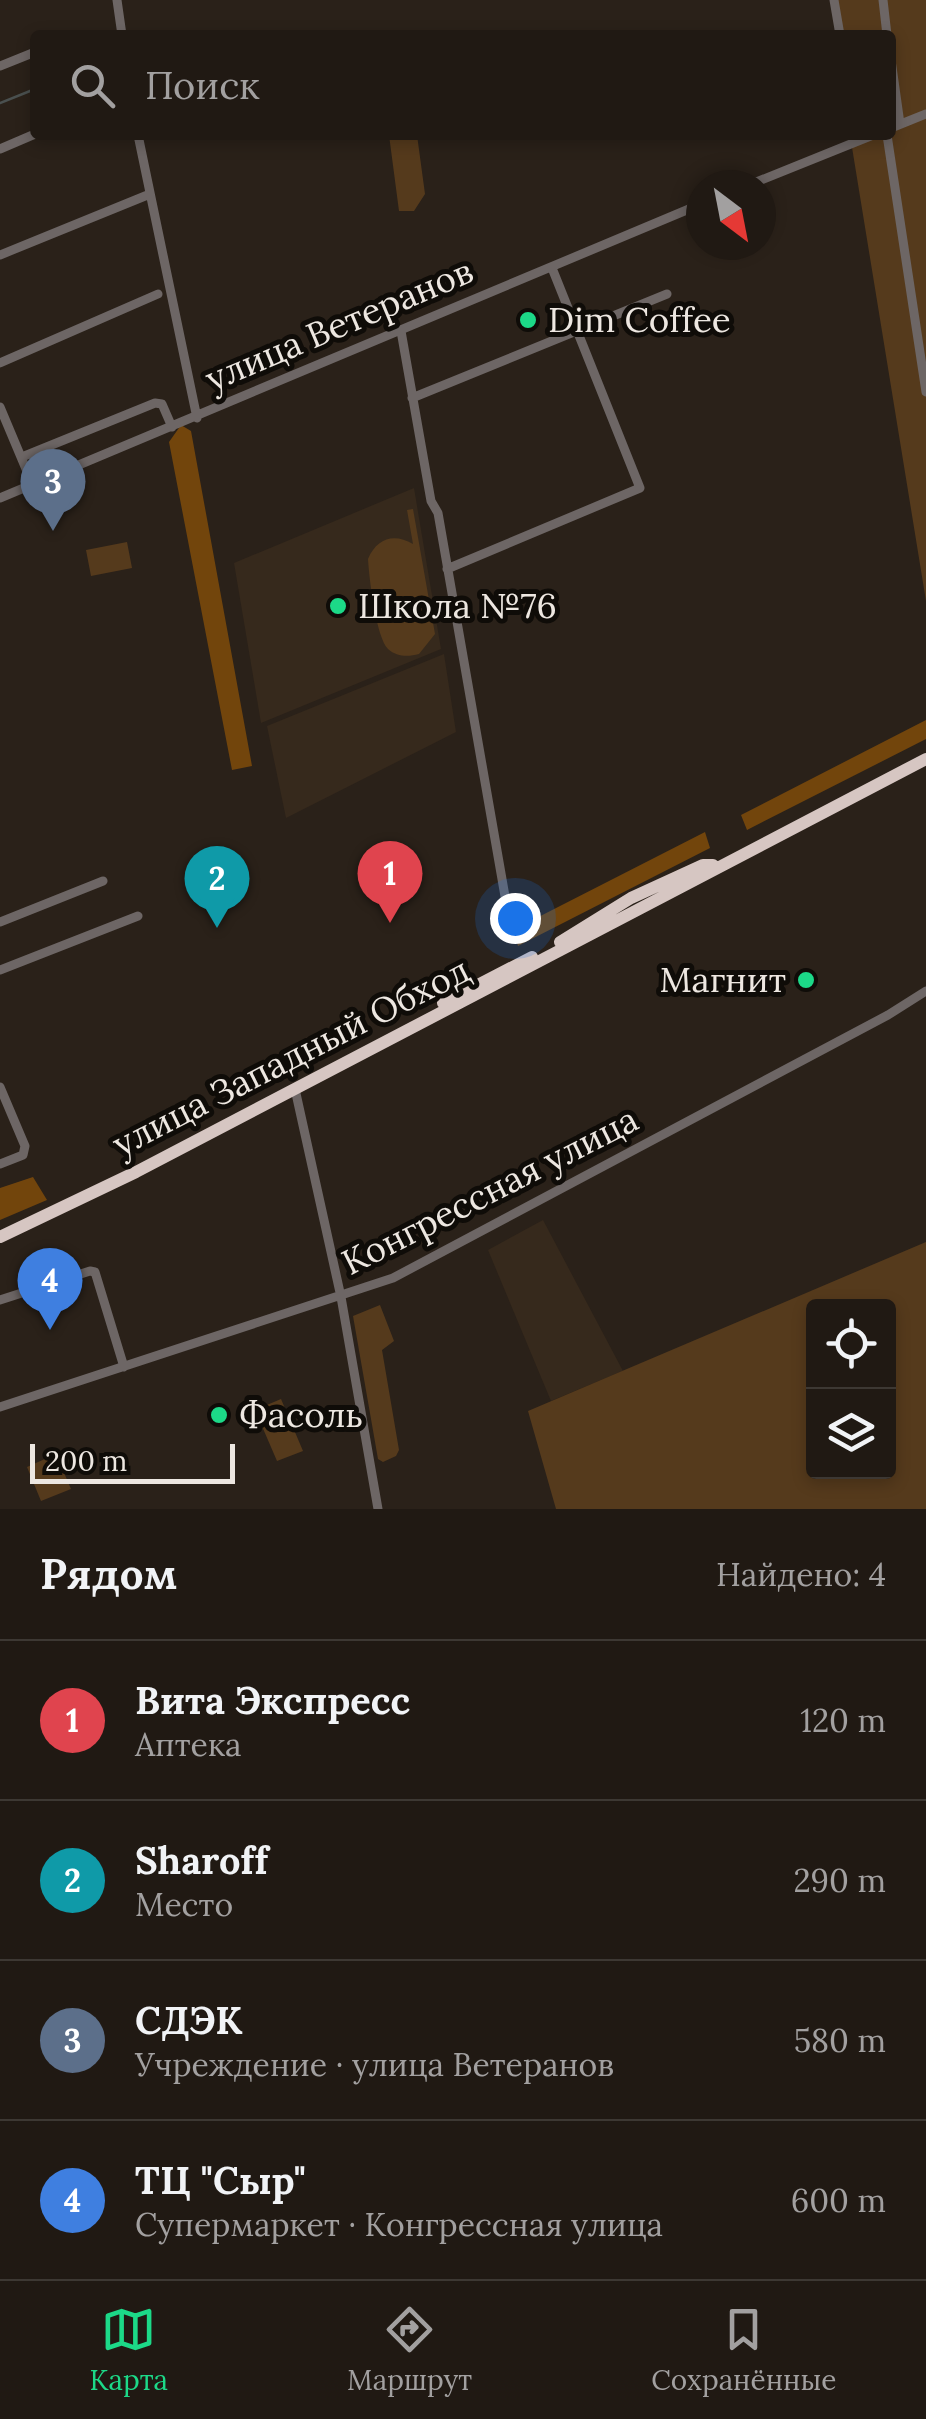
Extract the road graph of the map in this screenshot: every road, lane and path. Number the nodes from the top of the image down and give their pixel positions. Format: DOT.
graph roads {
  1 [pos="117,0"];
  2 [pos="834,0"];
  3 [pos="882,0"];
  4 [pos="121,30"];
  5 [pos="839,30"];
  6 [pos="887,30"];
  7 [pos="30,54"];
  8 [pos="0,66"];
  9 [pos="926,114"];
  10 [pos="896,126"];
  11 [pos="30,136"];
  12 [pos="139,140"];
  13 [pos="854,140"];
  14 [pos="862,140"];
  15 [pos="888,140"];
  16 [pos="0,149"];
  17 [pos="776,174"];
  18 [pos="776,175"];
  19 [pos="150,194"];
  20 [pos="686,212"];
  21 [pos="686,212"];
  22 [pos="0,255"];
  23 [pos="552,268"];
  24 [pos="158,294"];
  25 [pos="667,294"];
  26 [pos="577,329"];
  27 [pos="400,331"];
  28 [pos="0,363"];
  29 [pos="926,392"];
  30 [pos="412,398"];
  31 [pos="0,407"];
  32 [pos="197,417"];
  33 [pos="172,427"];
  34 [pos="22,458"];
  35 [pos="33,486"];
  36 [pos="0,500"];
  37 [pos="447,569"];
  38 [pos="926,756"];
  39 [pos="102,881"];
  40 [pos="506,902"];
  41 [pos="138,916"];
  42 [pos="0,922"];
  43 [pos="0,970"];
  44 [pos="926,991"];
  45 [pos="0,1086"];
  46 [pos="295,1089"];
  47 [pos="0,1164"];
  48 [pos="3,1234"];
  49 [pos="341,1297"];
  50 [pos="0,1300"];
  51 [pos="124,1367"];
  52 [pos="0,1407"];
  53 [pos="378,1509"];
  1 -- 4 [label="street"];
  2 -- 5 [label="street"];
  3 -- 6 [label="street"];
  7 -- 8 [label="street"];
  9 -- 10 [label="street"];
  11 -- 16 [label="street"];
  12 -- 19 [label="street"];
  13 -- 17 [label="street"];
  14 -- 18 [label="street"];
  15 -- 29 [label="street"];
  19 -- 22 [label="street"];
  19 -- 32 [label="street"];
  20 -- 32 [label="street, улица Ветеранов"];
  21 -- 23 [label="street, улица Ветеранов"];
  23 -- 26 [label="street"];
  23 -- 27 [label="street, улица Ветеранов"];
  24 -- 28 [label="street"];
  25 -- 26 [label="street"];
  26 -- 30 [label="street"];
  26 -- 37 [label="street"];
  27 -- 30 [label="street"];
  27 -- 32 [label="street, улица Ветеранов"];
  30 -- 37 [label="street"];
  31 -- 34 [label="street"];
  32 -- 33 [label="street, улица Ветеранов"];
  33 -- 34 [label="street"];
  33 -- 35 [label="street, улица Ветеранов"];
  34 -- 35 [label="street"];
  35 -- 36 [label="street, улица Ветеранов"];
  37 -- 40 [label="street"];
  38 -- 46 [label="highway, улица Западный Обход"];
  38 -- 48 [label="highway, улица Западный Обход"];
  39 -- 42 [label="street"];
  41 -- 43 [label="street"];
  44 -- 49 [label="street, Конгрессная улица"];
  45 -- 47 [label="street"];
  46 -- 48 [label="highway, улица Западный Обход"];
  46 -- 49 [label="street"];
  49 -- 51 [label="street, Конгрессная улица"];
  49 -- 53 [label="street"];
  50 -- 51 [label="street"];
  51 -- 52 [label="street, Конгрессная улица"];
}
